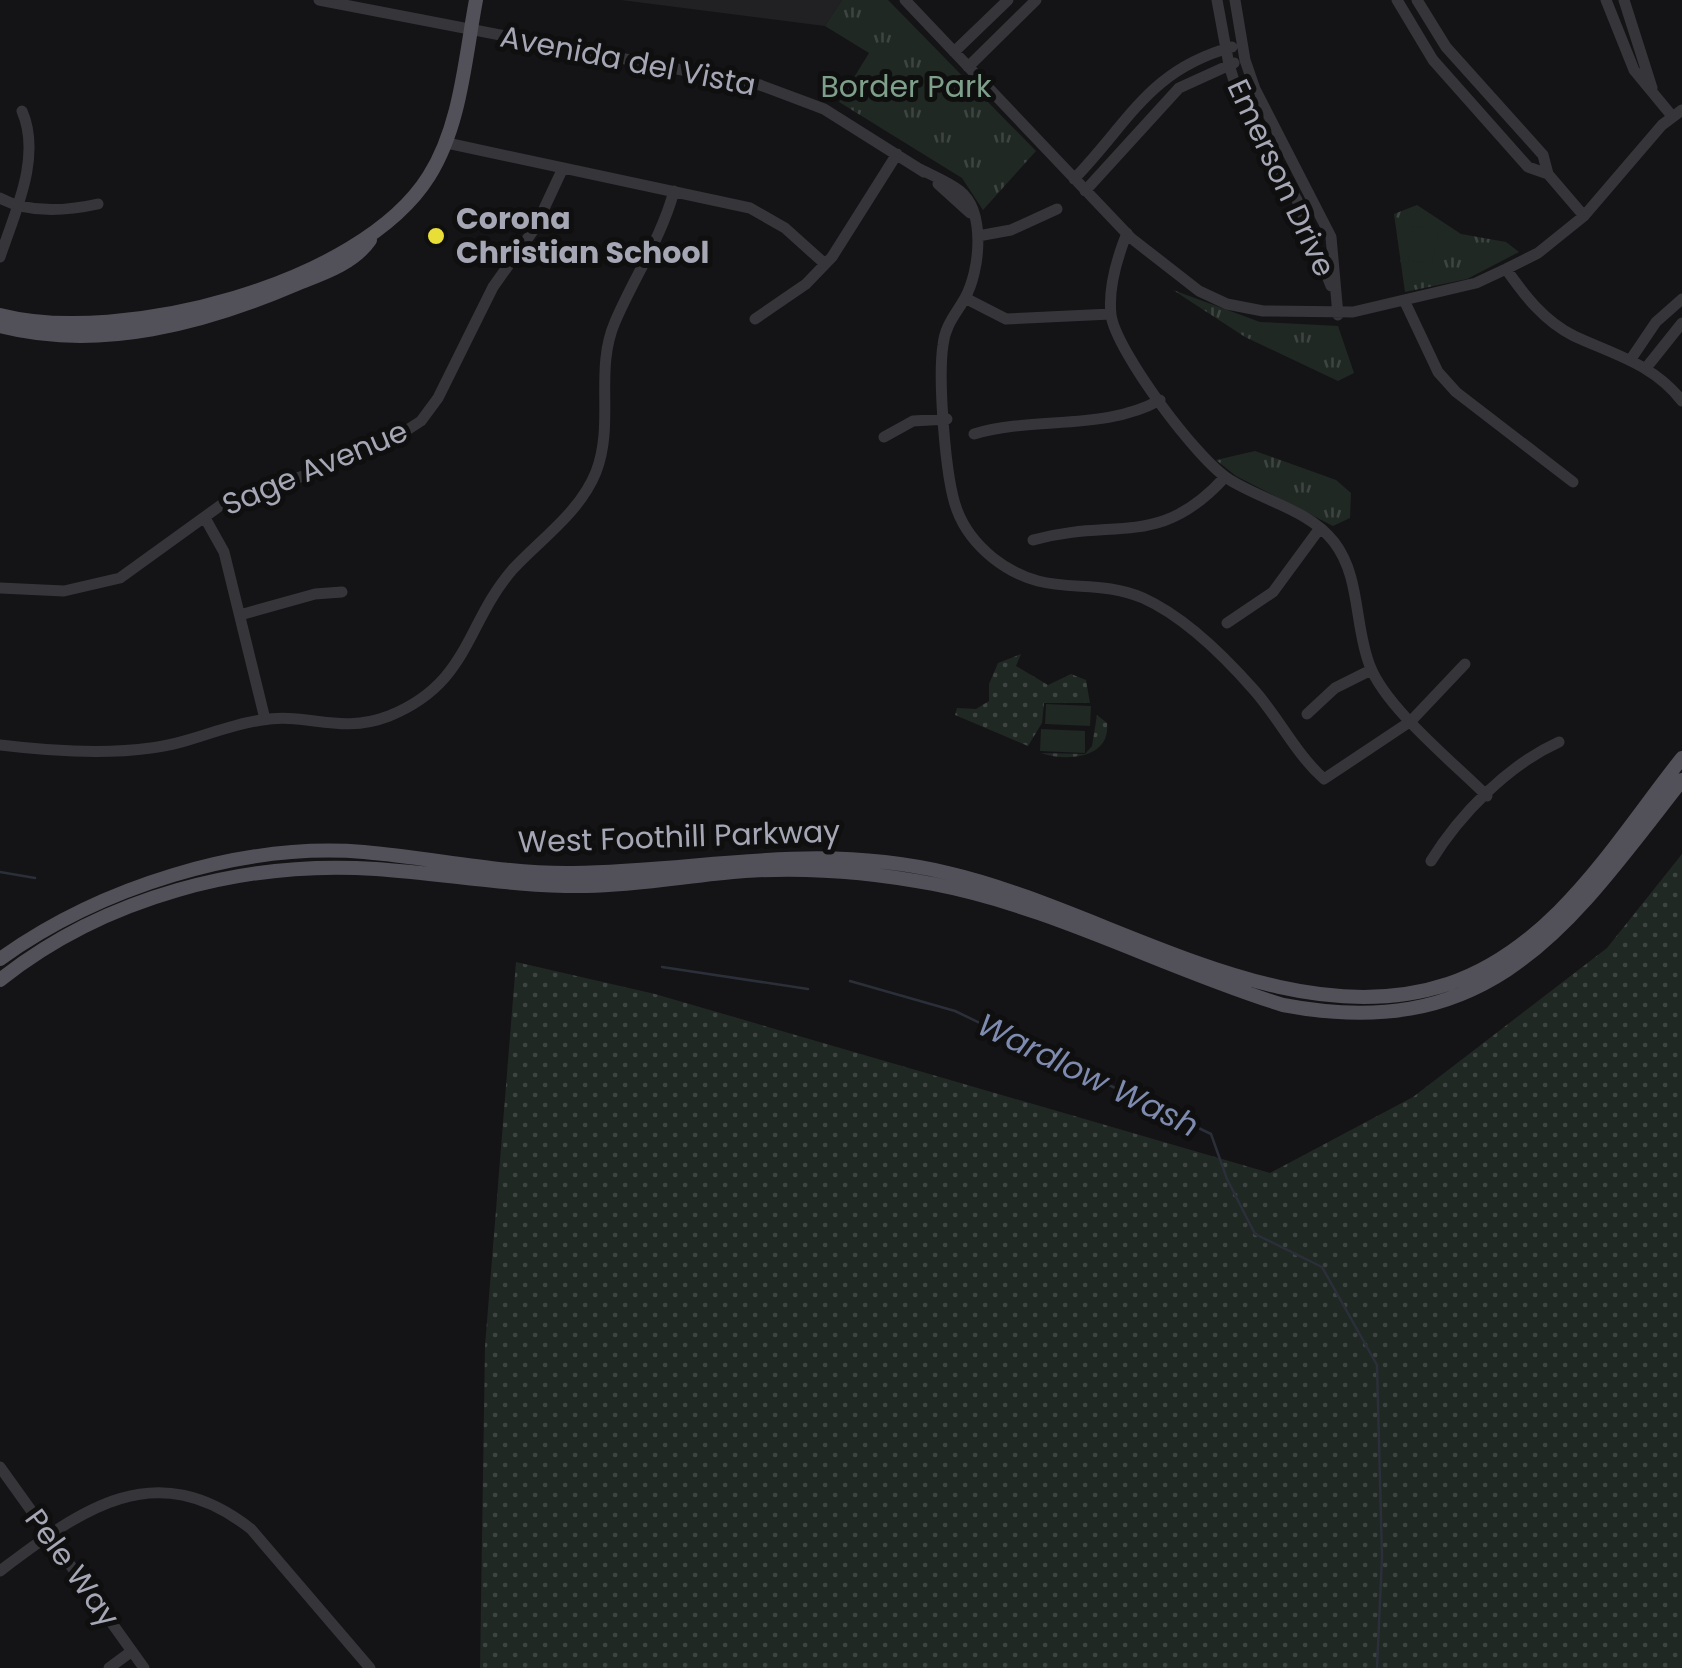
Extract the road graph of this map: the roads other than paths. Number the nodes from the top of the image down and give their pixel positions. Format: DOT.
graph roads {
  1 [pos="319,0"];
  2 [pos="476,0"];
  3 [pos="905,0"];
  4 [pos="1008,0"];
  5 [pos="1036,0"];
  6 [pos="1217,0"];
  7 [pos="1235,0"];
  8 [pos="1397,0"];
  9 [pos="1417,0"];
  10 [pos="1606,0"];
  11 [pos="1624,0"];
  12 [pos="351,3"];
  13 [pos="470,30"];
  14 [pos="1241,45"];
  15 [pos="1446,47"];
  16 [pos="1225,49"];
  17 [pos="954,52"];
  18 [pos="1245,60"];
  19 [pos="1433,60"];
  20 [pos="1228,65"];
  21 [pos="968,67"];
  22 [pos="1652,88"];
  23 [pos="22,111"];
  24 [pos="1677,113"];
  25 [pos="446,142"];
  26 [pos="897,154"];
  27 [pos="562,168"];
  28 [pos="1548,174"];
  29 [pos="1074,180"];
  30 [pos="674,191"];
  31 [pos="1085,192"];
  32 [pos="0,198"];
  33 [pos="98,204"];
  34 [pos="16,207"];
  35 [pos="1058,208"];
  36 [pos="1584,216"];
  37 [pos="978,236"];
  38 [pos="1129,236"];
  39 [pos="370,239"];
  40 [pos="0,257"];
  41 [pos="825,264"];
  42 [pos="1506,269"];
  43 [pos="965,298"];
  44 [pos="1336,298"];
  45 [pos="1682,299"];
  46 [pos="1404,300"];
  47 [pos="1110,314"];
  48 [pos="1338,314"];
  49 [pos="0,315"];
  50 [pos="755,320"];
  51 [pos="1682,322"];
  52 [pos="0,326"];
  53 [pos="1631,359"];
  54 [pos="1646,368"];
  55 [pos="1160,400"];
  56 [pos="1682,401"];
  57 [pos="946,418"];
  58 [pos="974,434"];
  59 [pos="884,437"];
  60 [pos="1225,477"];
  61 [pos="1572,482"];
  62 [pos="205,518"];
  63 [pos="1320,528"];
  64 [pos="1033,540"];
  65 [pos="0,588"];
  66 [pos="342,592"];
  67 [pos="240,615"];
  68 [pos="1227,623"];
  69 [pos="1465,664"];
  70 [pos="1371,670"];
  71 [pos="1307,714"];
  72 [pos="265,719"];
  73 [pos="1411,721"];
  74 [pos="1558,742"];
  75 [pos="0,745"];
  76 [pos="1682,758"];
  77 [pos="1682,780"];
  78 [pos="1487,796"];
  79 [pos="1431,861"];
  80 [pos="0,959"];
  81 [pos="0,980"];
  82 [pos="0,1467"];
  83 [pos="47,1536"];
  84 [pos="0,1571"];
  85 [pos="132,1651"];
  86 [pos="109,1668"];
  87 [pos="144,1668"];
  88 [pos="370,1668"];
  1 -- 12 [label="street, Avenida del Vista"];
  2 -- 13 [label="main road"];
  3 -- 17 [label="street"];
  4 -- 17 [label="street"];
  5 -- 21 [label="street"];
  6 -- 16 [label="street, Emerson Drive"];
  7 -- 14 [label="street, Emerson Drive"];
  8 -- 19 [label="street"];
  9 -- 15 [label="street"];
  10 -- 22 [label="street"];
  11 -- 22 [label="street"];
  12 -- 13 [label="street, Avenida del Vista"];
  13 -- 25 [label="main road"];
  13 -- 26 [label="street, Avenida del Vista"];
  14 -- 16 [label="street"];
  14 -- 18 [label="street, Emerson Drive"];
  15 -- 19 [label="street"];
  15 -- 28 [label="street"];
  16 -- 20 [label="street, Emerson Drive"];
  16 -- 29 [label="street"];
  17 -- 21 [label="street"];
  18 -- 20 [label="street"];
  18 -- 44 [label="street, Emerson Drive"];
  19 -- 28 [label="street"];
  20 -- 31 [label="street"];
  20 -- 44 [label="street, Emerson Drive"];
  21 -- 29 [label="street"];
  22 -- 24 [label="street"];
  23 -- 34 [label="street"];
  24 -- 36 [label="street"];
  25 -- 27 [label="street"];
  25 -- 39 [label="main road"];
  26 -- 37 [label="street, Avenida del Vista"];
  26 -- 41 [label="street"];
  27 -- 30 [label="street"];
  27 -- 62 [label="street, Sage Avenue"];
  28 -- 36 [label="street"];
  29 -- 31 [label="street"];
  30 -- 41 [label="street"];
  30 -- 72 [label="street"];
  31 -- 38 [label="street"];
  32 -- 34 [label="street"];
  33 -- 34 [label="street"];
  34 -- 40 [label="street"];
  35 -- 37 [label="street"];
  36 -- 42 [label="street"];
  37 -- 43 [label="street, Avenida del Vista"];
  38 -- 47 [label="street"];
  38 -- 48 [label="street"];
  39 -- 49 [label="main road"];
  39 -- 52 [label="main road"];
  41 -- 50 [label="street"];
  42 -- 46 [label="street"];
  42 -- 53 [label="street"];
  43 -- 47 [label="street"];
  43 -- 57 [label="street, Avenida del Vista"];
  44 -- 48 [label="street, Emerson Drive"];
  45 -- 53 [label="street"];
  46 -- 48 [label="street"];
  46 -- 61 [label="street"];
  47 -- 55 [label="street"];
  51 -- 54 [label="street"];
  53 -- 54 [label="street"];
  54 -- 56 [label="street"];
  55 -- 58 [label="street"];
  55 -- 60 [label="street"];
  57 -- 59 [label="street"];
  57 -- 73 [label="street, Avenida del Vista"];
  60 -- 63 [label="street"];
  60 -- 64 [label="street"];
  62 -- 65 [label="street, Sage Avenue"];
  62 -- 67 [label="street"];
  63 -- 68 [label="street"];
  63 -- 70 [label="street"];
  66 -- 67 [label="street"];
  67 -- 72 [label="street"];
  69 -- 73 [label="street"];
  70 -- 71 [label="street"];
  70 -- 73 [label="street"];
  72 -- 75 [label="street"];
  73 -- 78 [label="street"];
  74 -- 78 [label="street"];
  76 -- 80 [label="main road, West Foothill Parkway"];
  77 -- 81 [label="main road, West Foothill Parkway"];
  78 -- 79 [label="street"];
  82 -- 83 [label="street, Pele Way"];
  83 -- 84 [label="street"];
  83 -- 85 [label="street, Pele Way"];
  83 -- 88 [label="street"];
  85 -- 86 [label="street"];
  85 -- 87 [label="street, Pele Way"];
}
